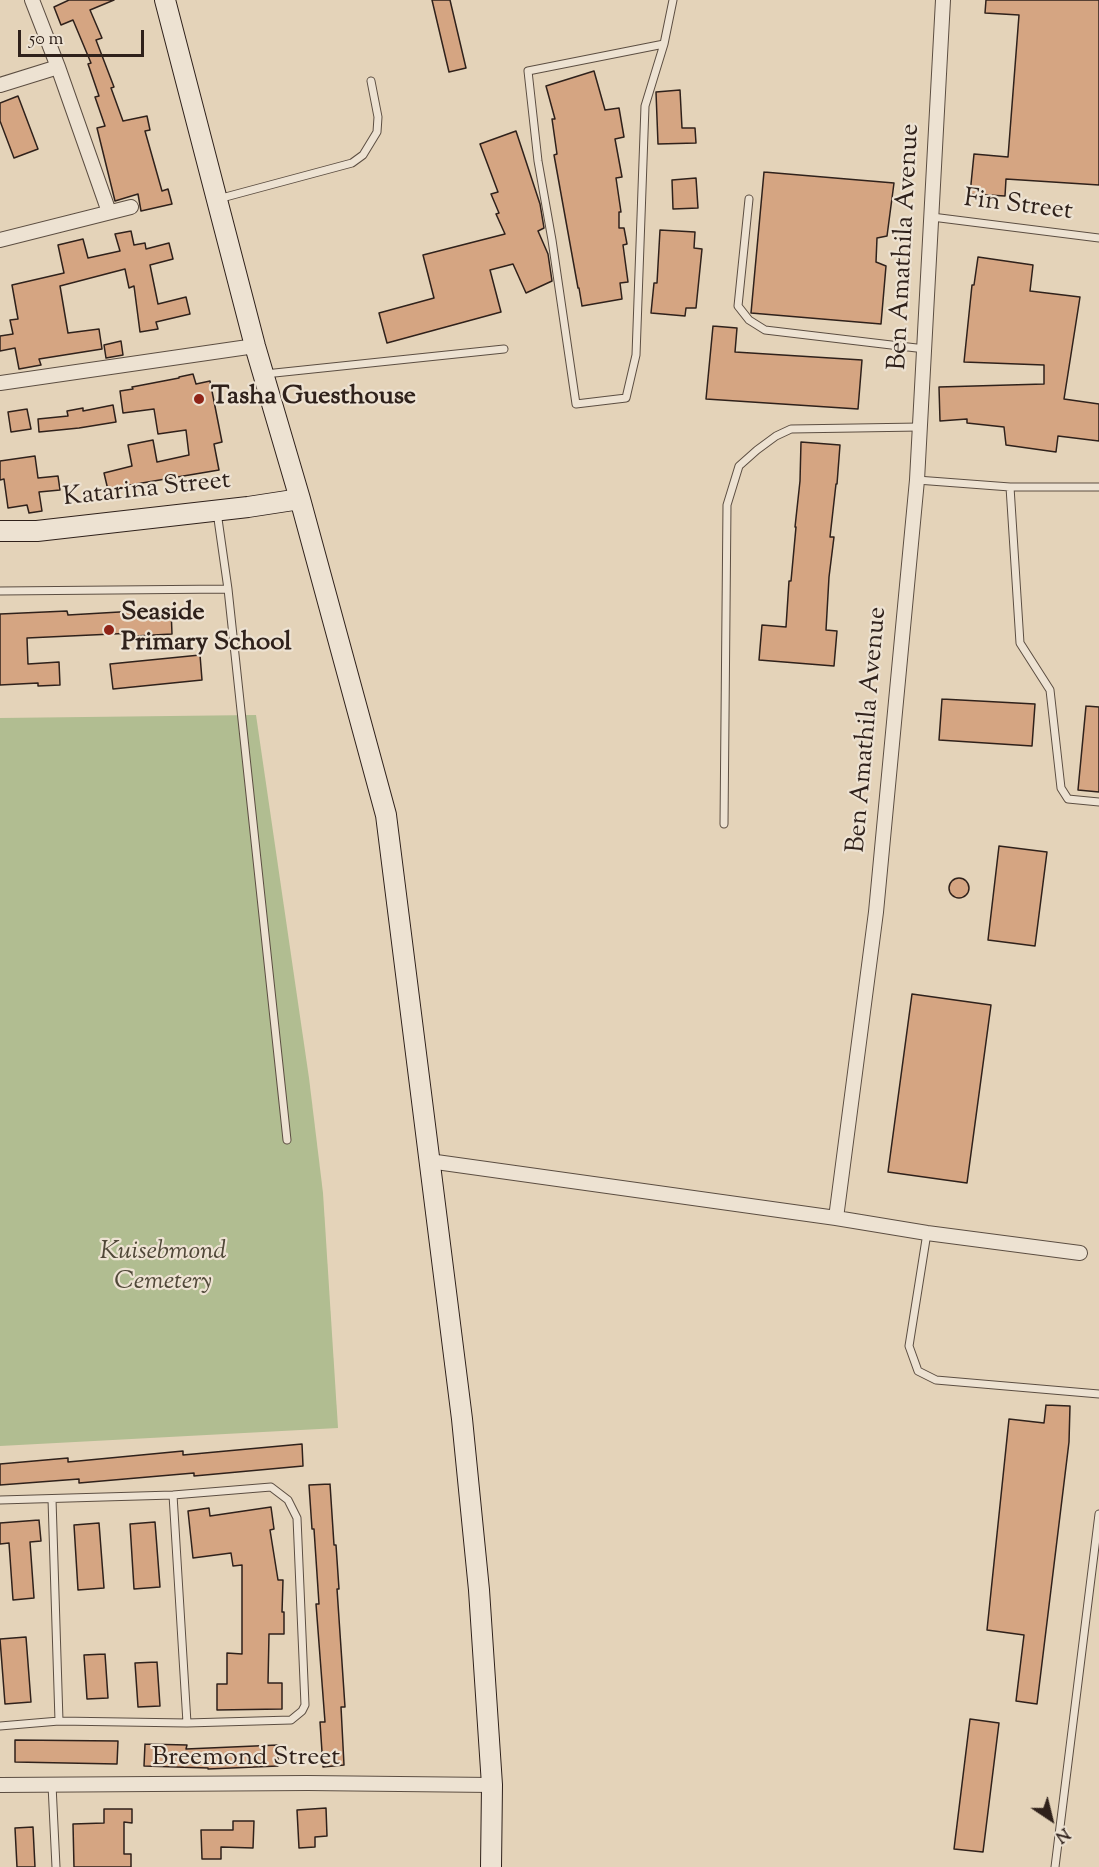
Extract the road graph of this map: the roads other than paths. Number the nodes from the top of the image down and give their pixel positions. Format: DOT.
graph roads {
  1 [pos="32,0"];
  2 [pos="165,0"];
  3 [pos="673,0"];
  4 [pos="943,0"];
  5 [pos="664,44"];
  6 [pos="58,67"];
  7 [pos="371,81"];
  8 [pos="0,85"];
  9 [pos="217,199"];
  10 [pos="749,199"];
  11 [pos="131,207"];
  12 [pos="109,212"];
  13 [pos="932,217"];
  14 [pos="1099,238"];
  15 [pos="0,240"];
  16 [pos="255,346"];
  17 [pos="504,349"];
  18 [pos="924,349"];
  19 [pos="262,374"];
  20 [pos="0,383"];
  21 [pos="920,427"];
  22 [pos="917,480"];
  23 [pos="1010,487"];
  24 [pos="1099,487"];
  25 [pos="300,499"];
  26 [pos="216,510"];
  27 [pos="0,531"];
  28 [pos="228,589"];
  29 [pos="0,591"];
  30 [pos="1099,802"];
  31 [pos="724,824"];
  32 [pos="287,1140"];
  33 [pos="429,1161"];
  34 [pos="836,1218"];
  35 [pos="927,1233"];
  36 [pos="1080,1253"];
  37 [pos="1099,1395"];
  38 [pos="173,1495"];
  39 [pos="52,1499"];
  40 [pos="0,1500"];
  41 [pos="1099,1514"];
  42 [pos="58,1721"];
  43 [pos="188,1723"];
  44 [pos="0,1726"];
  45 [pos="0,1785"];
  46 [pos="51,1785"];
  47 [pos="492,1785"];
  48 [pos="56,1867"];
  49 [pos="491,1867"];
  50 [pos="1055,1867"];
  1 -- 6 [label="street"];
  2 -- 9 [label="street"];
  3 -- 5 [label="lane"];
  4 -- 13 [label="street, Ben Amathila Avenue"];
  5 -- 5 [label="lane"];
  6 -- 8 [label="street"];
  6 -- 12 [label="street"];
  7 -- 9 [label="lane"];
  9 -- 16 [label="street"];
  10 -- 18 [label="lane"];
  11 -- 12 [label="street"];
  12 -- 15 [label="street"];
  13 -- 14 [label="lane, Fin Street"];
  13 -- 18 [label="street, Ben Amathila Avenue"];
  16 -- 19 [label="street"];
  16 -- 20 [label="street"];
  17 -- 19 [label="lane"];
  18 -- 21 [label="street, Ben Amathila Avenue"];
  19 -- 25 [label="street"];
  21 -- 22 [label="street, Ben Amathila Avenue"];
  21 -- 31 [label="lane"];
  22 -- 23 [label="lane"];
  22 -- 34 [label="street, Ben Amathila Avenue"];
  23 -- 24 [label="lane"];
  23 -- 30 [label="lane"];
  25 -- 26 [label="street, Katarina Street"];
  25 -- 33 [label="street"];
  26 -- 27 [label="street, Katarina Street"];
  26 -- 28 [label="lane"];
  28 -- 29 [label="lane"];
  28 -- 32 [label="lane"];
  33 -- 34 [label="street"];
  33 -- 47 [label="street"];
  34 -- 35 [label="street"];
  35 -- 36 [label="street"];
  35 -- 37 [label="lane"];
  38 -- 39 [label="lane"];
  38 -- 43 [label="lane"];
  38 -- 43 [label="lane"];
  39 -- 40 [label="lane"];
  39 -- 42 [label="lane"];
  41 -- 50 [label="lane"];
  42 -- 43 [label="lane"];
  42 -- 44 [label="lane"];
  45 -- 46 [label="street, Breemond Street"];
  46 -- 47 [label="street, Breemond Street"];
  46 -- 48 [label="lane"];
  47 -- 49 [label="street"];
}
